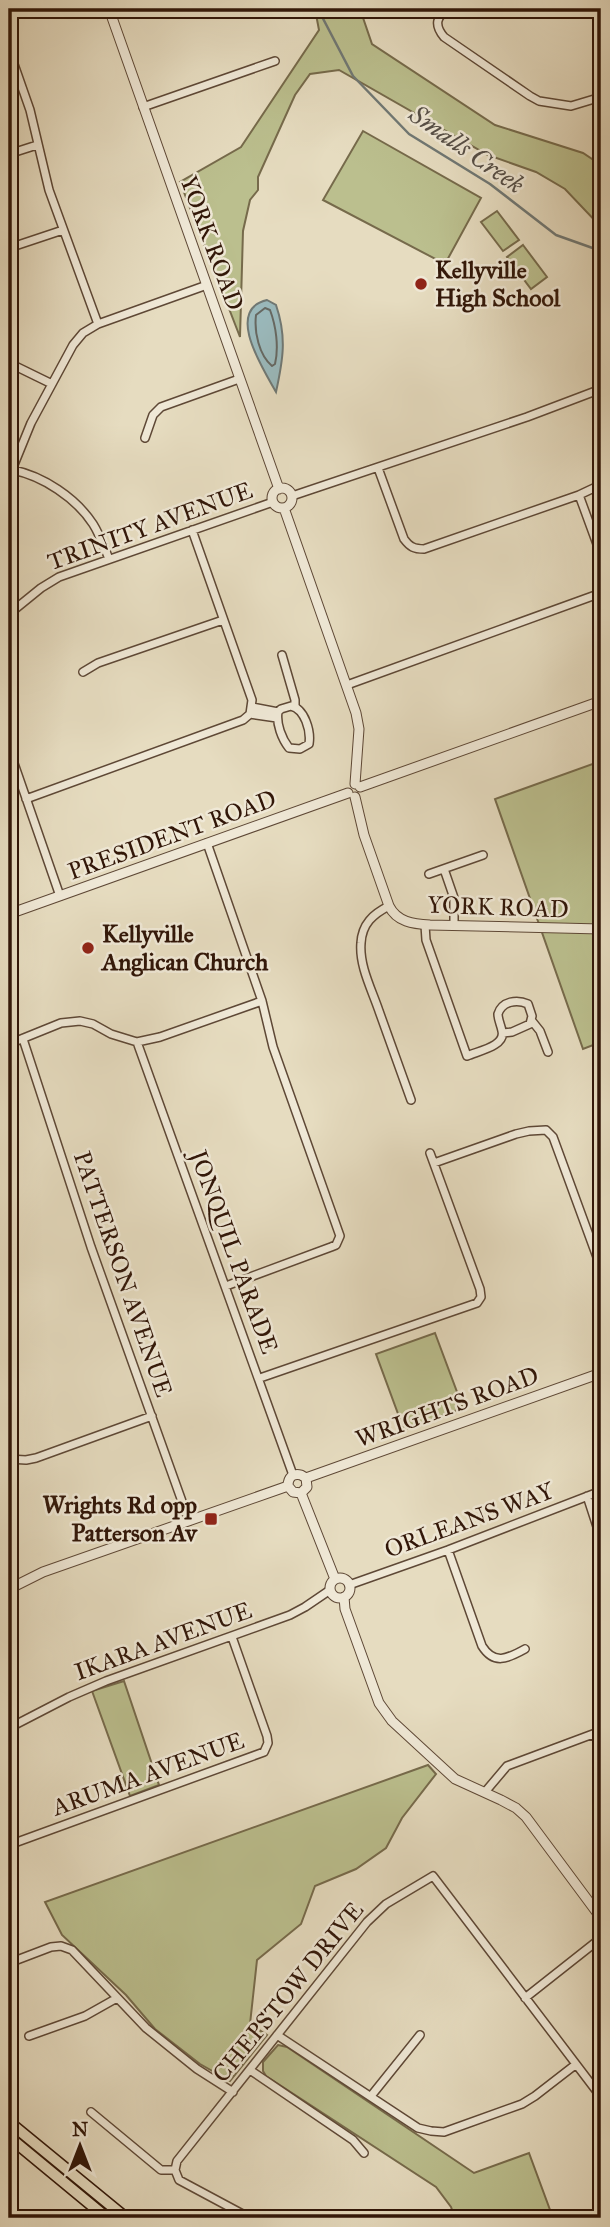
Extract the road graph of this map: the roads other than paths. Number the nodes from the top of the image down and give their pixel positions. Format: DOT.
graph roads {
  1 [pos="109,9"];
  2 [pos="449,9"];
  3 [pos="9,50"];
  4 [pos="275,61"];
  5 [pos="11,65"];
  6 [pos="601,97"];
  7 [pos="143,107"];
  8 [pos="37,145"];
  9 [pos="9,153"];
  10 [pos="63,230"];
  11 [pos="9,248"];
  12 [pos="207,285"];
  13 [pos="98,324"];
  14 [pos="9,363"];
  15 [pos="239,379"];
  16 [pos="52,384"];
  17 [pos="601,389"];
  18 [pos="145,438"];
  19 [pos="378,468"];
  20 [pos="11,473"];
  21 [pos="596,487"];
  22 [pos="279,489"];
  23 [pos="579,495"];
  24 [pos="292,496"];
  25 [pos="273,502"];
  26 [pos="284,508"];
  27 [pos="192,530"];
  28 [pos="601,555"];
  29 [pos="109,559"];
  30 [pos="601,593"];
  31 [pos="9,614"];
  32 [pos="223,620"];
  33 [pos="282,655"];
  34 [pos="83,672"];
  35 [pos="347,685"];
  36 [pos="601,701"];
  37 [pos="295,706"];
  38 [pos="251,710"];
  39 [pos="277,715"];
  40 [pos="9,749"];
  41 [pos="358,786"];
  42 [pos="351,795"];
  43 [pos="26,799"];
  44 [pos="207,843"];
  45 [pos="483,855"];
  46 [pos="444,869"];
  47 [pos="429,874"];
  48 [pos="61,896"];
  49 [pos="389,906"];
  50 [pos="9,914"];
  51 [pos="425,925"];
  52 [pos="454,926"];
  53 [pos="601,929"];
  54 [pos="262,1001"];
  55 [pos="532,1021"];
  56 [pos="503,1033"];
  57 [pos="23,1039"];
  58 [pos="137,1042"];
  59 [pos="9,1044"];
  60 [pos="548,1052"];
  61 [pos="411,1100"];
  62 [pos="430,1153"];
  63 [pos="434,1163"];
  64 [pos="601,1268"];
  65 [pos="226,1286"];
  66 [pos="601,1373"];
  67 [pos="260,1378"];
  68 [pos="152,1416"];
  69 [pos="9,1459"];
  70 [pos="293,1475"];
  71 [pos="306,1478"];
  72 [pos="288,1486"];
  73 [pos="601,1491"];
  74 [pos="301,1493"];
  75 [pos="587,1496"];
  76 [pos="189,1521"];
  77 [pos="601,1539"];
  78 [pos="448,1550"];
  79 [pos="335,1579"];
  80 [pos="349,1584"];
  81 [pos="9,1589"];
  82 [pos="330,1590"];
  83 [pos="344,1597"];
  84 [pos="232,1637"];
  85 [pos="525,1649"];
  86 [pos="9,1728"];
  87 [pos="597,1733"];
  88 [pos="601,1745"];
  89 [pos="485,1792"];
  90 [pos="9,1845"];
  91 [pos="601,1918"];
  92 [pos="601,1925"];
  93 [pos="601,1937"];
  94 [pos="9,1963"];
  95 [pos="117,1998"];
  96 [pos="525,1998"];
  97 [pos="277,2035"];
  98 [pos="420,2035"];
  99 [pos="29,2036"];
  100 [pos="575,2065"];
  101 [pos="250,2070"];
  102 [pos="233,2092"];
  103 [pos="371,2096"];
  104 [pos="601,2097"];
  105 [pos="91,2112"];
  106 [pos="9,2122"];
  107 [pos="9,2137"];
  108 [pos="364,2153"];
  109 [pos="175,2171"];
  110 [pos="601,2213"];
  111 [pos="107,2218"];
  112 [pos="126,2218"];
  113 [pos="250,2218"];
  114 [pos="588,2218"];
  1 -- 7 [label="street, YORK ROAD"];
  2 -- 6 [label="street"];
  3 -- 5 [label="street"];
  4 -- 7 [label="street"];
  5 -- 8 [label="street"];
  7 -- 12 [label="street, YORK ROAD"];
  8 -- 9 [label="street"];
  8 -- 10 [label="street"];
  10 -- 11 [label="street"];
  10 -- 13 [label="street"];
  12 -- 13 [label="street"];
  12 -- 15 [label="street, YORK ROAD"];
  13 -- 16 [label="street"];
  14 -- 16 [label="street"];
  15 -- 18 [label="street"];
  15 -- 22 [label="street, YORK ROAD"];
  16 -- 20 [label="street"];
  17 -- 19 [label="street"];
  19 -- 23 [label="street"];
  19 -- 24 [label="street"];
  20 -- 29 [label="street"];
  21 -- 23 [label="street"];
  22 -- 24 [label="street"];
  22 -- 25 [label="street"];
  23 -- 28 [label="street"];
  24 -- 26 [label="street"];
  25 -- 26 [label="street"];
  25 -- 27 [label="street, TRINITY AVENUE"];
  26 -- 35 [label="street"];
  27 -- 29 [label="street, TRINITY AVENUE"];
  27 -- 32 [label="street"];
  29 -- 31 [label="street, TRINITY AVENUE"];
  30 -- 35 [label="street"];
  32 -- 34 [label="street"];
  32 -- 38 [label="street"];
  33 -- 37 [label="street"];
  35 -- 41 [label="street"];
  36 -- 41 [label="street"];
  37 -- 39 [label="street"];
  37 -- 39 [label="street"];
  38 -- 39 [label="street"];
  38 -- 43 [label="street"];
  40 -- 43 [label="street"];
  41 -- 42 [label="street"];
  42 -- 44 [label="street, PRESIDENT ROAD"];
  42 -- 49 [label="street"];
  43 -- 48 [label="street"];
  44 -- 48 [label="street, PRESIDENT ROAD"];
  44 -- 54 [label="street"];
  45 -- 46 [label="street"];
  46 -- 47 [label="street"];
  46 -- 52 [label="street"];
  48 -- 50 [label="street, PRESIDENT ROAD"];
  49 -- 51 [label="street, YORK ROAD"];
  49 -- 61 [label="street"];
  51 -- 52 [label="street, YORK ROAD"];
  51 -- 56 [label="street"];
  52 -- 53 [label="street, YORK ROAD"];
  54 -- 58 [label="street"];
  54 -- 65 [label="street"];
  55 -- 56 [label="street"];
  55 -- 56 [label="street"];
  55 -- 60 [label="street"];
  57 -- 58 [label="street"];
  57 -- 59 [label="street"];
  57 -- 68 [label="street, PATTERSON AVENUE"];
  58 -- 65 [label="street, JONQUIL PARADE"];
  62 -- 63 [label="street"];
  63 -- 64 [label="street"];
  63 -- 67 [label="street"];
  65 -- 67 [label="street, JONQUIL PARADE"];
  66 -- 71 [label="street, WRIGHTS ROAD"];
  67 -- 70 [label="street, JONQUIL PARADE"];
  68 -- 69 [label="street"];
  68 -- 76 [label="street, PATTERSON AVENUE"];
  70 -- 71 [label="street"];
  70 -- 72 [label="street"];
  71 -- 74 [label="street"];
  72 -- 74 [label="street"];
  72 -- 76 [label="street"];
  73 -- 75 [label="street, ORLEANS WAY"];
  74 -- 79 [label="street"];
  75 -- 77 [label="street"];
  75 -- 78 [label="street, ORLEANS WAY"];
  76 -- 81 [label="street"];
  78 -- 80 [label="street, ORLEANS WAY"];
  78 -- 85 [label="street"];
  79 -- 80 [label="street"];
  79 -- 82 [label="street"];
  80 -- 83 [label="street"];
  82 -- 83 [label="street"];
  82 -- 84 [label="street, IKARA AVENUE"];
  83 -- 89 [label="street"];
  84 -- 86 [label="street, IKARA AVENUE"];
  84 -- 90 [label="street, ARUMA AVENUE"];
  87 -- 88 [label="street"];
  87 -- 89 [label="street"];
  89 -- 91 [label="street"];
  92 -- 93 [label="street"];
  93 -- 96 [label="street"];
  94 -- 95 [label="street"];
  95 -- 99 [label="street"];
  95 -- 102 [label="street"];
  96 -- 97 [label="street, CHEPSTOW DRIVE"];
  96 -- 100 [label="street, CHEPSTOW DRIVE"];
  97 -- 101 [label="street, CHEPSTOW DRIVE"];
  97 -- 103 [label="street"];
  98 -- 103 [label="street"];
  100 -- 103 [label="street"];
  100 -- 104 [label="street, CHEPSTOW DRIVE"];
  101 -- 102 [label="street, CHEPSTOW DRIVE"];
  101 -- 108 [label="street"];
  102 -- 109 [label="street, CHEPSTOW DRIVE"];
  105 -- 109 [label="street"];
  106 -- 112 [label="main road"];
  107 -- 111 [label="main road"];
  109 -- 113 [label="street"];
  110 -- 114 [label="street"];
}
